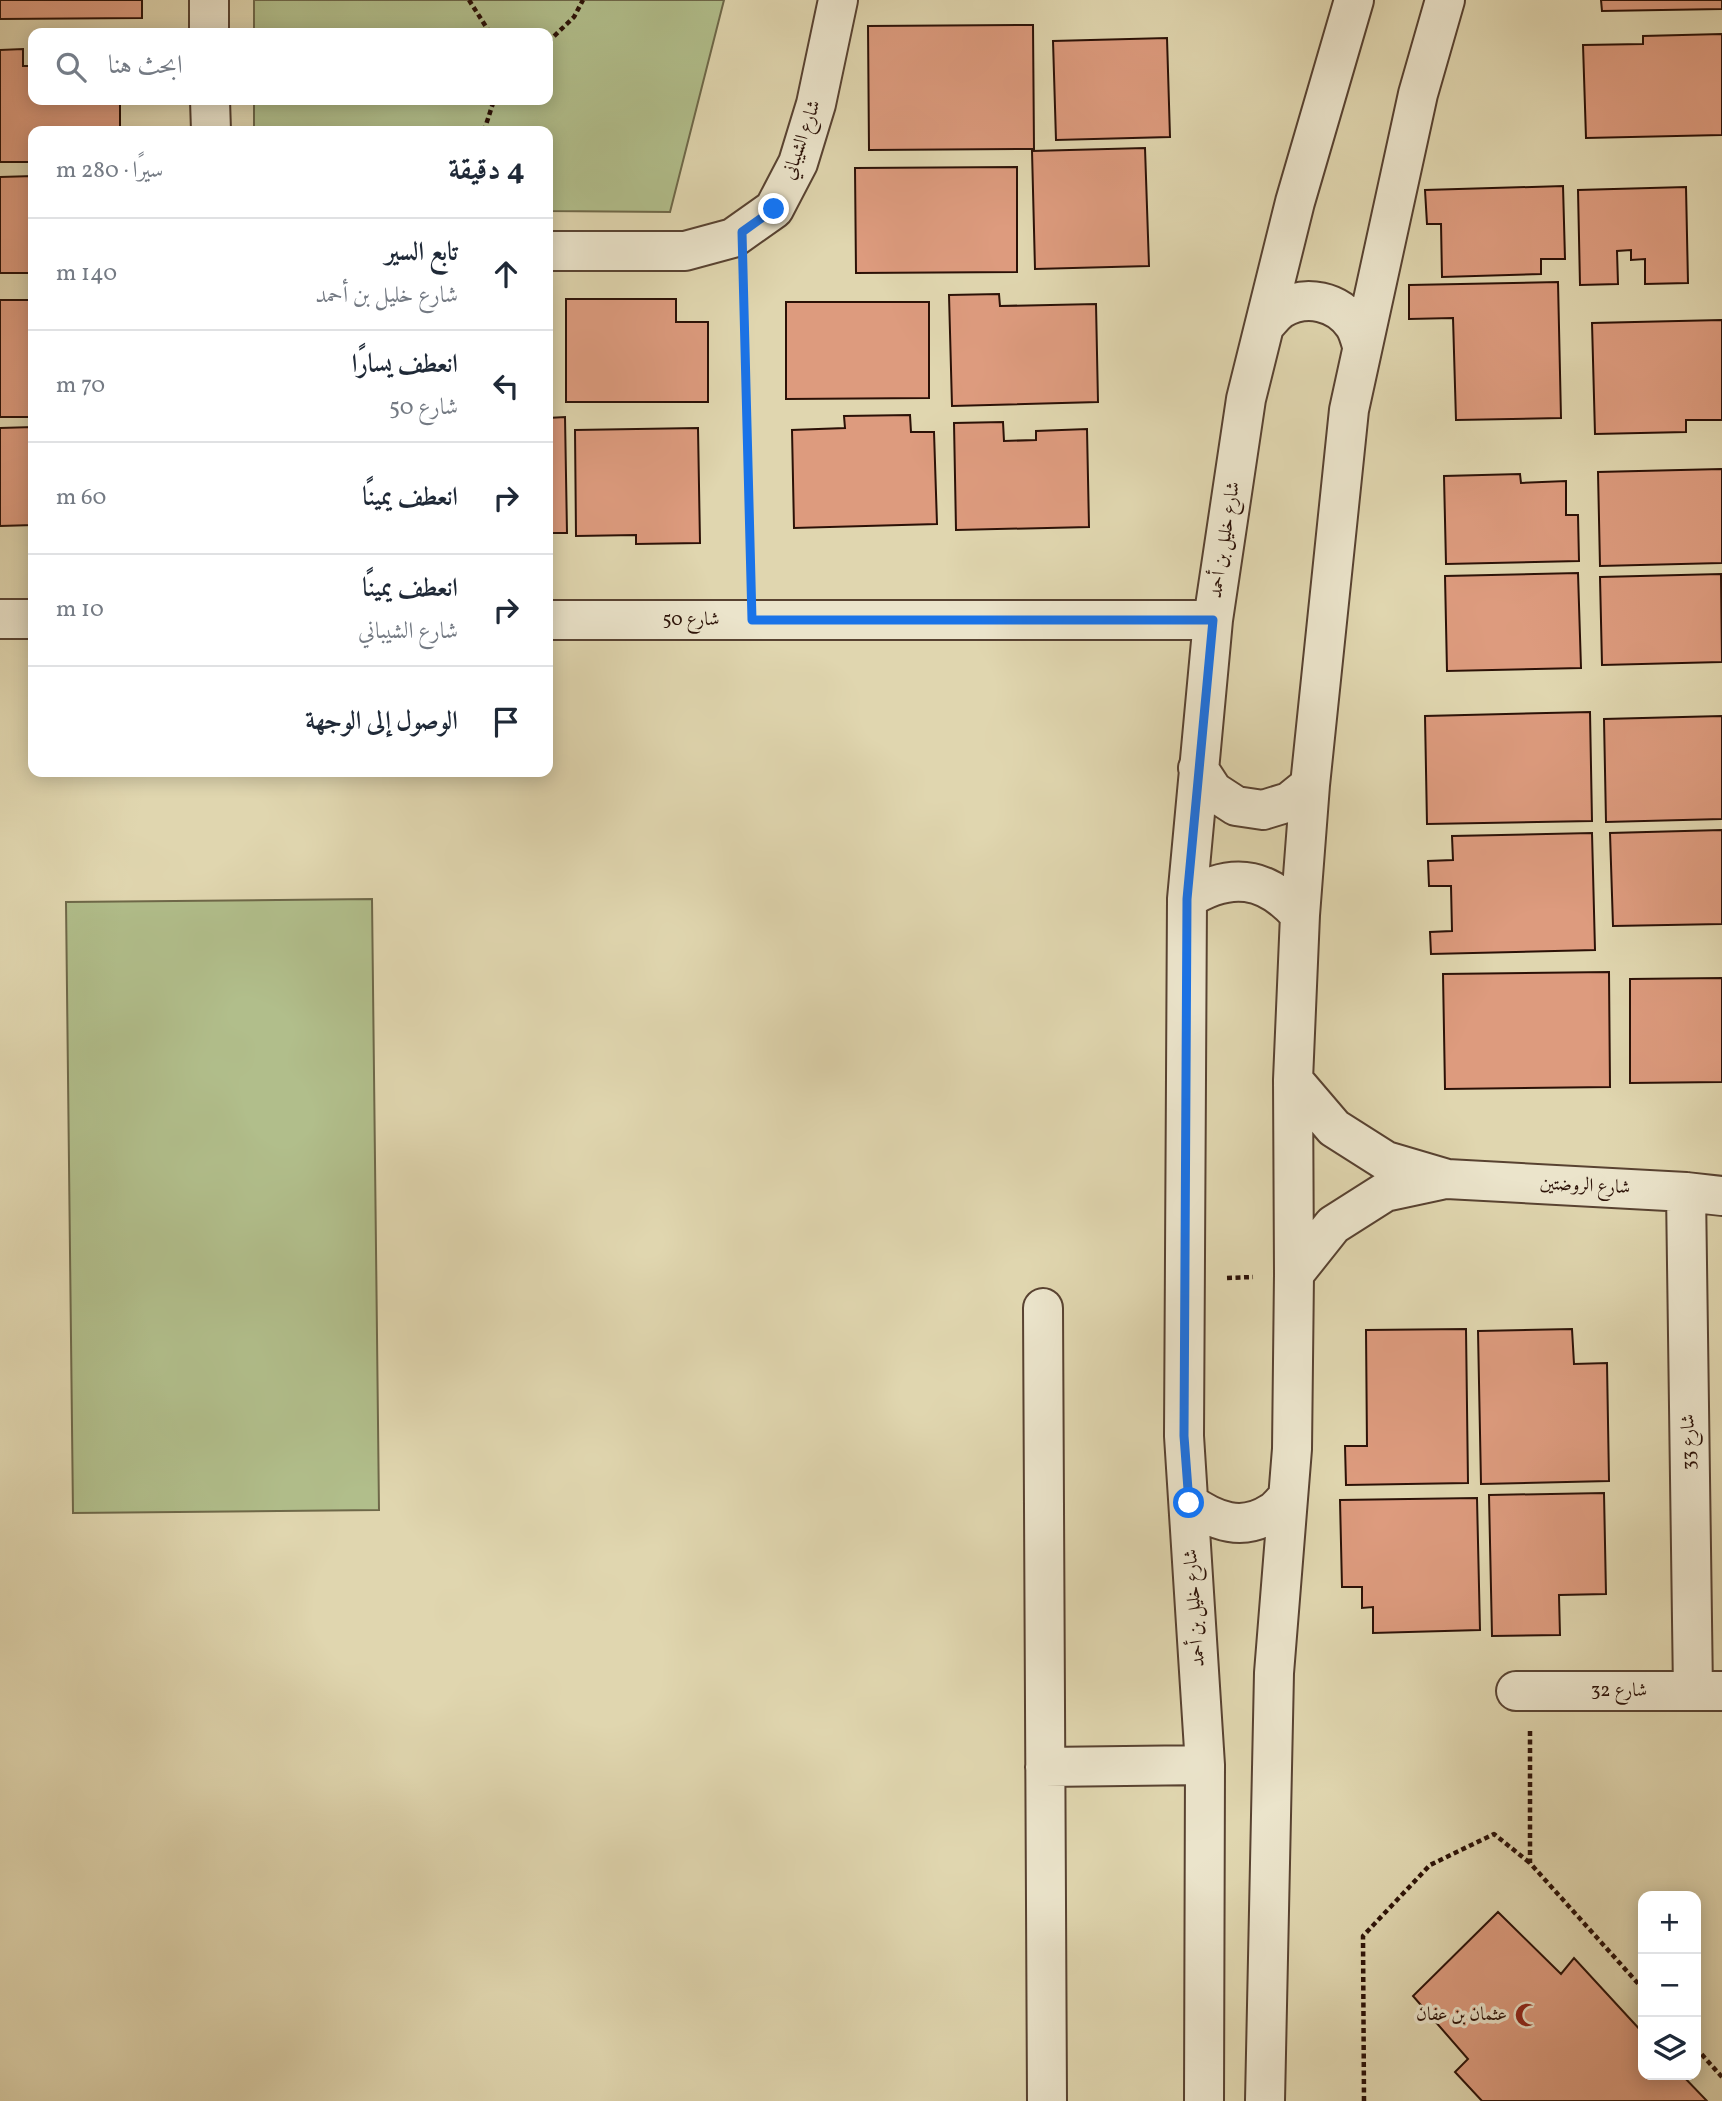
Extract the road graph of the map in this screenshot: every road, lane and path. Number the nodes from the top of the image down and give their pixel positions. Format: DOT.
graph roads {
  1 [pos="209,0"];
  2 [pos="469,0"];
  3 [pos="583,0"];
  4 [pos="838,0"];
  5 [pos="1354,0"];
  6 [pos="1445,0"];
  7 [pos="209,28"];
  8 [pos="487,28"];
  9 [pos="553,37"];
  10 [pos="210,105"];
  11 [pos="492,105"];
  12 [pos="211,126"];
  13 [pos="486,126"];
  14 [pos="742,232"];
  15 [pos="553,251"];
  16 [pos="1265,325"];
  17 [pos="1362,346"];
  18 [pos="0,619"];
  19 [pos="28,619"];
  20 [pos="553,620"];
  21 [pos="752,620"];
  22 [pos="1213,620"];
  23 [pos="1198,768"];
  24 [pos="1310,785"];
  25 [pos="1187,899"];
  26 [pos="1300,915"];
  27 [pos="1293,1080"];
  28 [pos="1447,1179"];
  29 [pos="1704,1194"];
  30 [pos="1294,1274"];
  31 [pos="1184,1281"];
  32 [pos="1043,1308"];
  33 [pos="1287,1498"];
  34 [pos="1189,1503"];
  35 [pos="1523,1691"];
  36 [pos="1708,1691"];
  37 [pos="1205,1765"];
  38 [pos="1045,1767"];
  39 [pos="1530,1863"];
  40 [pos="1638,1983"];
  41 [pos="1701,2054"];
  42 [pos="1722,2077"];
  43 [pos="1047,2101"];
  44 [pos="1204,2101"];
  45 [pos="1265,2101"];
  46 [pos="1364,2101"];
  1 -- 7 [label="street"];
  2 -- 8 [label="path"];
  3 -- 9 [label="path"];
  4 -- 14 [label="street, شارع الشيباني"];
  5 -- 16 [label="street, شارع خليل بن أحمد"];
  6 -- 17 [label="street"];
  10 -- 12 [label="street"];
  11 -- 13 [label="path"];
  14 -- 15 [label="street, شارع الشيباني"];
  14 -- 21 [label="path"];
  16 -- 17 [label="street"];
  16 -- 22 [label="street, شارع خليل بن أحمد"];
  17 -- 24 [label="street"];
  18 -- 19 [label="street"];
  20 -- 21 [label="street, شارع 50"];
  21 -- 22 [label="street, شارع 50"];
  22 -- 23 [label="street, شارع خليل بن أحمد"];
  23 -- 24 [label="street"];
  23 -- 25 [label="street, شارع خليل بن أحمد"];
  24 -- 26 [label="street"];
  25 -- 26 [label="street"];
  25 -- 31 [label="street, شارع خليل بن أحمد"];
  26 -- 27 [label="street"];
  27 -- 28 [label="street, شارع الروضتين"];
  27 -- 30 [label="street"];
  28 -- 29 [label="street, شارع الروضتين"];
  28 -- 30 [label="street, شارع الروضتين"];
  29 -- 36 [label="street, شارع 33"];
  30 -- 31 [label="path"];
  30 -- 33 [label="street"];
  31 -- 34 [label="street, شارع خليل بن أحمد"];
  32 -- 38 [label="street"];
  33 -- 34 [label="street"];
  33 -- 45 [label="street"];
  34 -- 37 [label="street, شارع خليل بن أحمد"];
  35 -- 36 [label="street, شارع 32"];
  35 -- 39 [label="path"];
  37 -- 38 [label="street"];
  37 -- 44 [label="street, شارع خليل بن أحمد"];
  38 -- 43 [label="street"];
  39 -- 40 [label="path"];
  39 -- 46 [label="path"];
  41 -- 42 [label="path"];
}
